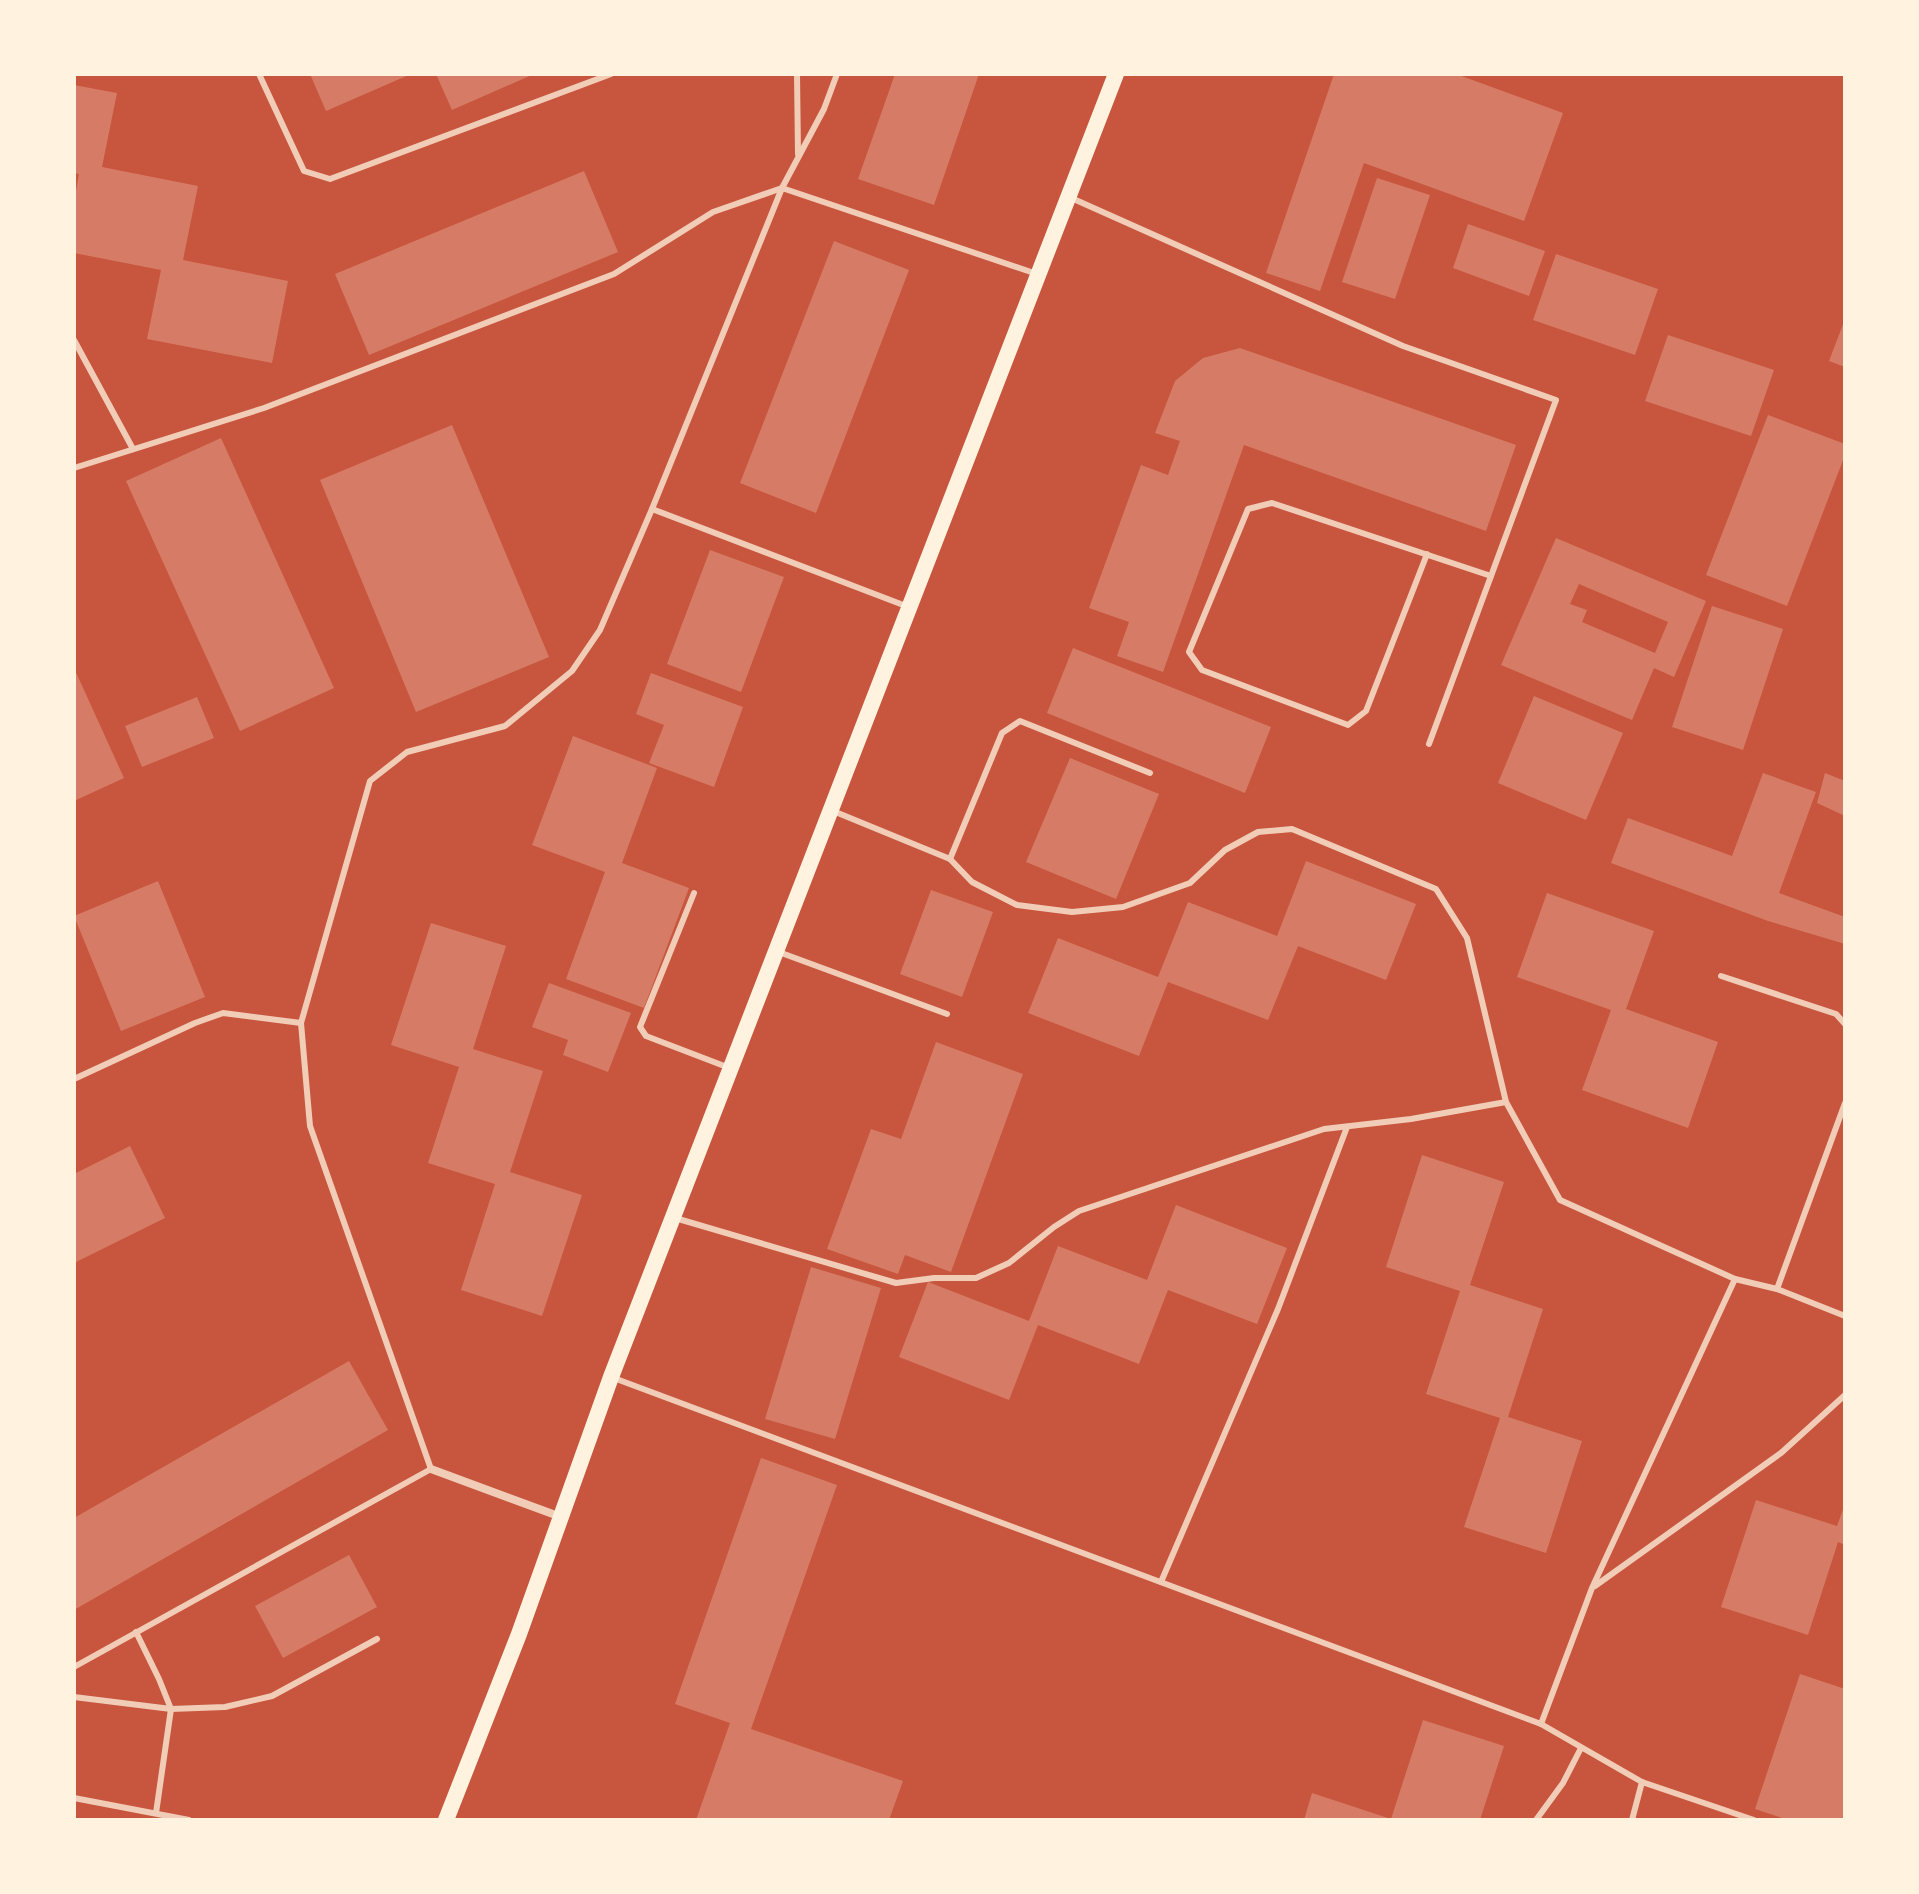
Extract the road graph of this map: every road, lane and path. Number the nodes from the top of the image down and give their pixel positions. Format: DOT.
graph roads {
  1 [pos="259,74"];
  2 [pos="611,74"];
  3 [pos="797,74"];
  4 [pos="837,74"];
  5 [pos="1116,74"];
  6 [pos="798,157"];
  7 [pos="782,188"];
  8 [pos="1069,197"];
  9 [pos="1039,274"];
  10 [pos="74,340"];
  11 [pos="133,449"];
  12 [pos="74,468"];
  13 [pos="652,509"];
  14 [pos="1427,554"];
  15 [pos="1491,576"];
  16 [pos="910,607"];
  17 [pos="1429,744"];
  18 [pos="1150,773"];
  19 [pos="831,810"];
  20 [pos="950,859"];
  21 [pos="694,893"];
  22 [pos="776,951"];
  23 [pos="1721,976"];
  24 [pos="947,1014"];
  25 [pos="301,1023"];
  26 [pos="1845,1024"];
  27 [pos="731,1069"];
  28 [pos="74,1079"];
  29 [pos="1506,1102"];
  30 [pos="1845,1103"];
  31 [pos="1347,1127"];
  32 [pos="674,1218"];
  33 [pos="1735,1279"];
  34 [pos="1777,1289"];
  35 [pos="1845,1316"];
  36 [pos="611,1377"];
  37 [pos="1845,1395"];
  38 [pos="431,1469"];
  39 [pos="561,1517"];
  40 [pos="1161,1582"];
  41 [pos="1592,1588"];
  42 [pos="136,1632"];
  43 [pos="377,1639"];
  44 [pos="74,1667"];
  45 [pos="74,1697"];
  46 [pos="171,1709"];
  47 [pos="1541,1724"];
  48 [pos="1581,1748"];
  49 [pos="1642,1782"];
  50 [pos="74,1798"];
  51 [pos="156,1813"];
  52 [pos="189,1820"];
  53 [pos="446,1820"];
  54 [pos="1536,1820"];
  55 [pos="1632,1820"];
  56 [pos="1754,1820"];
  1 -- 2 [label="lane"];
  3 -- 6 [label="lane"];
  4 -- 6 [label="lane"];
  5 -- 8 [label="main road"];
  6 -- 7 [label="lane"];
  7 -- 9 [label="lane"];
  7 -- 11 [label="lane"];
  7 -- 13 [label="lane"];
  8 -- 9 [label="main road"];
  8 -- 15 [label="lane"];
  9 -- 16 [label="main road"];
  10 -- 11 [label="lane"];
  11 -- 12 [label="lane"];
  13 -- 16 [label="lane"];
  13 -- 25 [label="lane"];
  14 -- 14 [label="lane"];
  14 -- 15 [label="lane"];
  15 -- 17 [label="lane"];
  16 -- 19 [label="main road"];
  18 -- 20 [label="lane"];
  19 -- 20 [label="lane"];
  19 -- 22 [label="main road"];
  20 -- 29 [label="lane"];
  21 -- 27 [label="lane"];
  22 -- 24 [label="lane"];
  22 -- 27 [label="main road"];
  23 -- 26 [label="lane"];
  25 -- 28 [label="lane"];
  25 -- 38 [label="lane"];
  27 -- 32 [label="main road"];
  29 -- 31 [label="lane"];
  29 -- 33 [label="lane"];
  30 -- 34 [label="lane"];
  31 -- 32 [label="lane"];
  31 -- 40 [label="lane"];
  32 -- 36 [label="main road"];
  33 -- 34 [label="lane"];
  33 -- 41 [label="lane"];
  34 -- 35 [label="lane"];
  36 -- 39 [label="main road"];
  36 -- 40 [label="lane"];
  37 -- 41 [label="lane"];
  38 -- 39 [label="street"];
  38 -- 42 [label="lane"];
  39 -- 53 [label="main road"];
  40 -- 47 [label="lane"];
  41 -- 47 [label="lane"];
  42 -- 44 [label="lane"];
  42 -- 46 [label="lane"];
  43 -- 46 [label="lane"];
  45 -- 46 [label="lane"];
  46 -- 51 [label="lane"];
  47 -- 48 [label="lane"];
  48 -- 49 [label="lane"];
  48 -- 54 [label="lane"];
  49 -- 55 [label="lane"];
  49 -- 56 [label="lane"];
  50 -- 51 [label="lane"];
  51 -- 52 [label="lane"];
}
